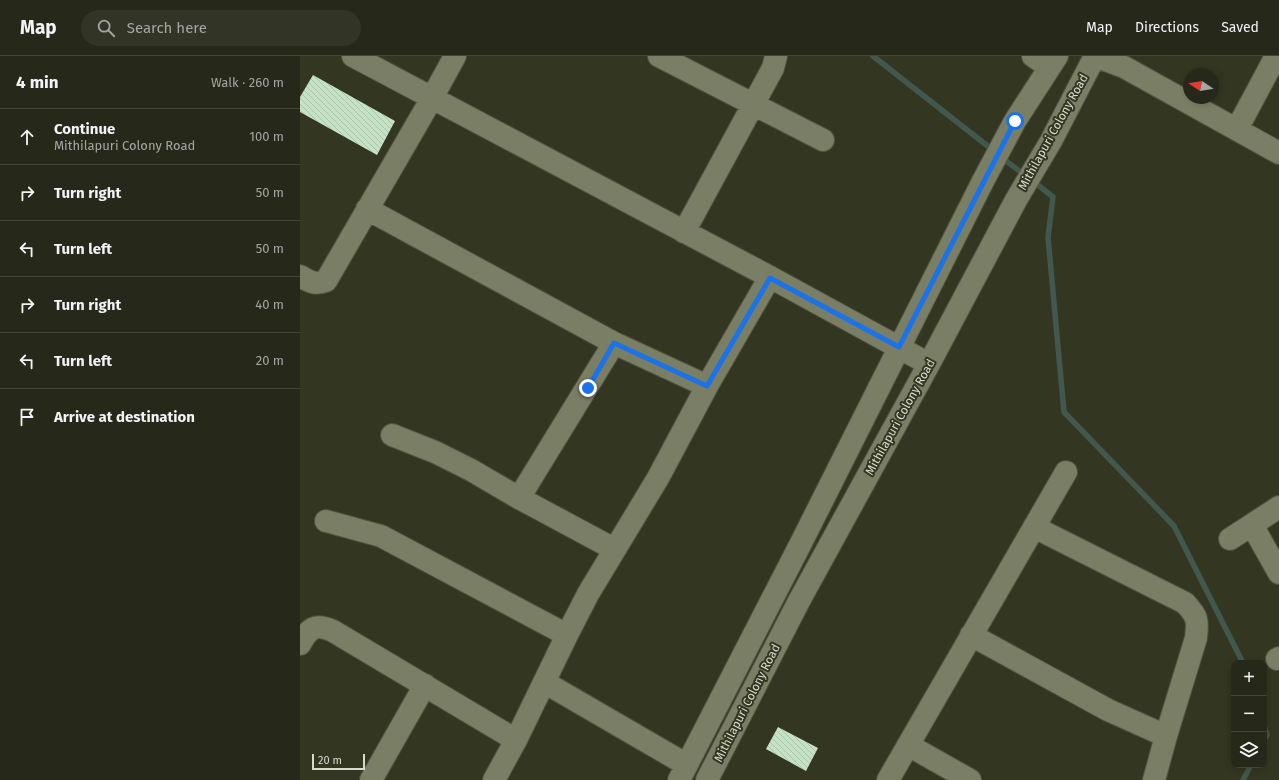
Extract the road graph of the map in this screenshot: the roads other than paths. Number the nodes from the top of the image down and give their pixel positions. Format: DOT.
graph roads {
  1 [pos="353,56"];
  2 [pos="454,56"];
  3 [pos="659,56"];
  4 [pos="776,56"];
  5 [pos="1095,56"];
  6 [pos="1276,56"];
  7 [pos="1046,60"];
  8 [pos="432,98"];
  9 [pos="754,104"];
  10 [pos="1237,129"];
  11 [pos="823,140"];
  12 [pos="1279,153"];
  13 [pos="367,209"];
  14 [pos="684,232"];
  15 [pos="300,276"];
  16 [pos="770,278"];
  17 [pos="614,343"];
  18 [pos="899,347"];
  19 [pos="929,364"];
  20 [pos="707,386"];
  21 [pos="392,435"];
  22 [pos="1066,472"];
  23 [pos="519,498"];
  24 [pos="1279,506"];
  25 [pos="326,521"];
  26 [pos="1252,524"];
  27 [pos="1034,527"];
  28 [pos="1230,539"];
  29 [pos="614,549"];
  30 [pos="1279,573"];
  31 [pos="566,635"];
  32 [pos="971,635"];
  33 [pos="300,644"];
  34 [pos="544,682"];
  35 [pos="425,685"];
  36 [pos="1166,736"];
  37 [pos="516,740"];
  38 [pos="908,745"];
  39 [pos="683,772"];
  40 [pos="371,780"];
  41 [pos="494,780"];
  42 [pos="707,780"];
  43 [pos="888,780"];
  44 [pos="970,780"];
  45 [pos="1154,780"];
  1 -- 8 [label="street"];
  2 -- 8 [label="street"];
  3 -- 9 [label="street"];
  4 -- 9 [label="street"];
  5 -- 10 [label="street"];
  5 -- 19 [label="street, Mithilapuri Colony Road"];
  6 -- 10 [label="street"];
  7 -- 18 [label="street, Mithilapuri Colony Road"];
  8 -- 13 [label="street"];
  8 -- 14 [label="street"];
  9 -- 11 [label="street"];
  9 -- 14 [label="street"];
  10 -- 12 [label="street"];
  13 -- 15 [label="street"];
  13 -- 17 [label="street"];
  14 -- 16 [label="street"];
  16 -- 18 [label="street"];
  16 -- 20 [label="street"];
  17 -- 20 [label="street"];
  17 -- 23 [label="street"];
  18 -- 19 [label="street"];
  18 -- 39 [label="street, Mithilapuri Colony Road"];
  19 -- 42 [label="street, Mithilapuri Colony Road"];
  20 -- 29 [label="street"];
  21 -- 23 [label="street"];
  22 -- 27 [label="street"];
  23 -- 29 [label="street"];
  24 -- 26 [label="street"];
  25 -- 31 [label="street"];
  26 -- 28 [label="street"];
  26 -- 30 [label="street"];
  27 -- 32 [label="street"];
  27 -- 36 [label="street"];
  29 -- 31 [label="street"];
  31 -- 34 [label="street"];
  32 -- 36 [label="street"];
  32 -- 38 [label="street"];
  33 -- 35 [label="street"];
  34 -- 37 [label="street"];
  34 -- 39 [label="street"];
  35 -- 37 [label="street"];
  35 -- 40 [label="street"];
  36 -- 45 [label="street"];
  37 -- 41 [label="street"];
  38 -- 43 [label="street"];
  38 -- 44 [label="street"];
}
